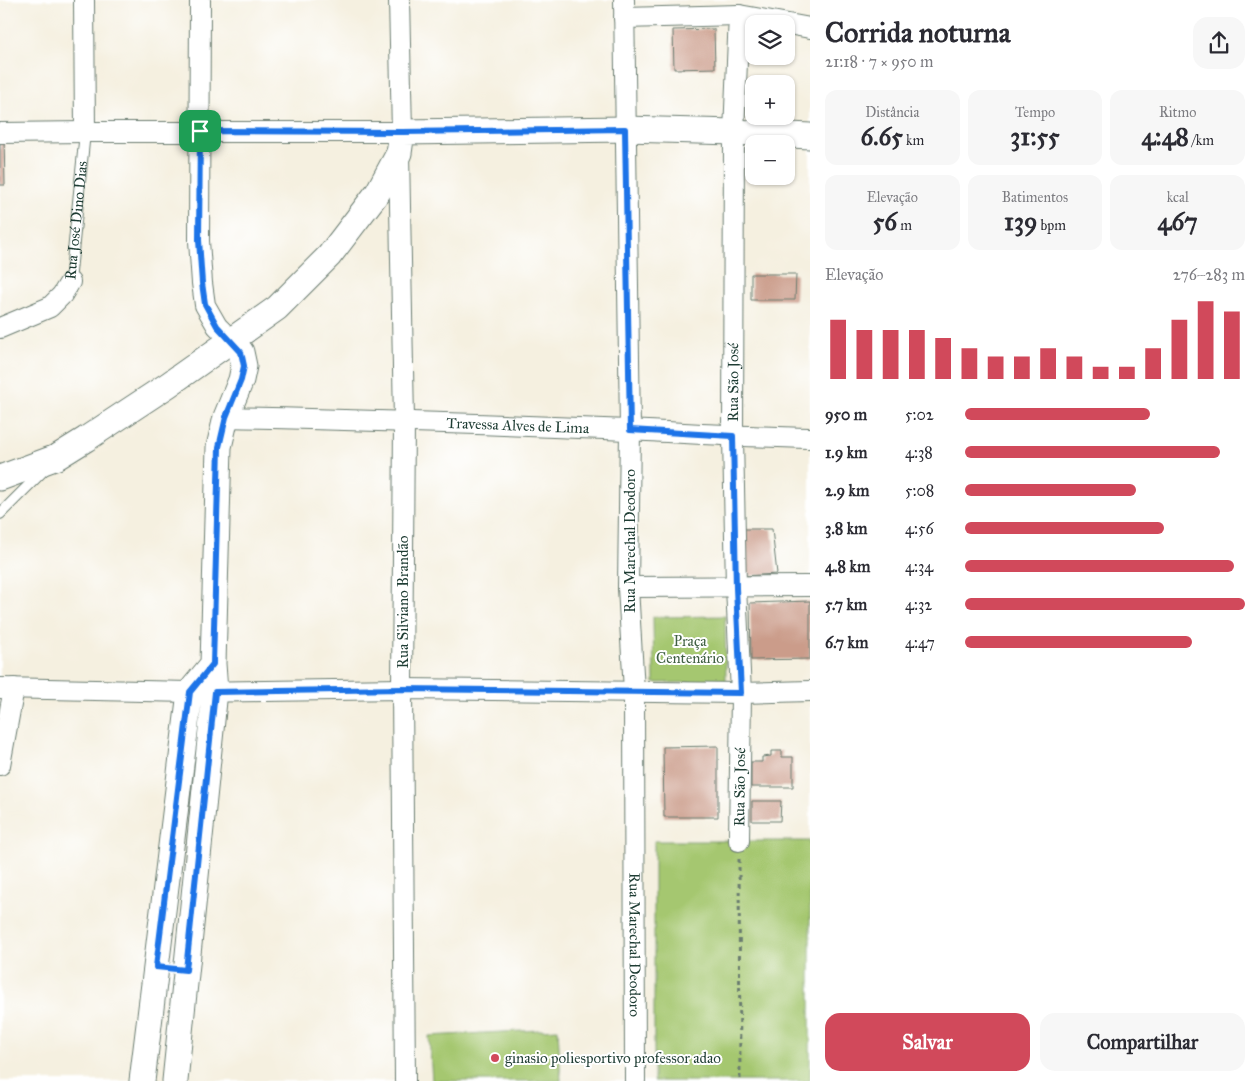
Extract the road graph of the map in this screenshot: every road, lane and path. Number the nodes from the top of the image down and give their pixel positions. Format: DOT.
graph roads {
  1 [pos="84,0"];
  2 [pos="200,0"];
  3 [pos="399,0"];
  4 [pos="624,9"];
  5 [pos="739,15"];
  6 [pos="810,28"];
  7 [pos="625,129"];
  8 [pos="200,131"];
  9 [pos="85,132"];
  10 [pos="734,132"];
  11 [pos="0,133"];
  12 [pos="810,136"];
  13 [pos="401,142"];
  14 [pos="70,282"];
  15 [pos="0,328"];
  16 [pos="231,340"];
  17 [pos="226,417"];
  18 [pos="404,421"];
  19 [pos="630,430"];
  20 [pos="733,436"];
  21 [pos="810,438"];
  22 [pos="56,457"];
  23 [pos="0,478"];
  24 [pos="0,514"];
  25 [pos="810,586"];
  26 [pos="628,587"];
  27 [pos="736,588"];
  28 [pos="213,664"];
  29 [pos="7,688"];
  30 [pos="402,689"];
  31 [pos="634,691"];
  32 [pos="810,691"];
  33 [pos="190,692"];
  34 [pos="215,692"];
  35 [pos="741,693"];
  36 [pos="0,765"];
  37 [pos="739,841"];
  38 [pos="156,967"];
  39 [pos="186,970"];
  40 [pos="142,1081"];
  41 [pos="175,1081"];
  42 [pos="405,1081"];
  43 [pos="635,1081"];
  44 [pos="740,1081"];
  1 -- 9 [label="street"];
  2 -- 8 [label="street"];
  3 -- 13 [label="street, Rua Silviano Brandão"];
  4 -- 5 [label="street"];
  4 -- 7 [label="street, Rua Marechal Deodoro"];
  5 -- 6 [label="street"];
  5 -- 10 [label="street, Rua São José"];
  7 -- 10 [label="street"];
  7 -- 13 [label="street"];
  7 -- 19 [label="street, Rua Marechal Deodoro"];
  8 -- 9 [label="street"];
  8 -- 13 [label="street"];
  8 -- 16 [label="street"];
  9 -- 11 [label="street"];
  9 -- 14 [label="lane, Rua José Dino Dias"];
  10 -- 12 [label="street"];
  10 -- 20 [label="street, Rua São José"];
  13 -- 16 [label="street"];
  13 -- 18 [label="street, Rua Silviano Brandão"];
  14 -- 15 [label="street, Rua José Dino Dias"];
  16 -- 17 [label="street"];
  16 -- 22 [label="street"];
  17 -- 18 [label="street, Travessa Alves de Lima"];
  17 -- 28 [label="street"];
  18 -- 19 [label="street, Travessa Alves de Lima"];
  18 -- 30 [label="street, Rua Silviano Brandão"];
  19 -- 20 [label="street, Travessa Alves de Lima"];
  19 -- 26 [label="street, Rua Marechal Deodoro"];
  20 -- 21 [label="street, Travessa Alves de Lima"];
  20 -- 27 [label="street, Rua São José"];
  22 -- 23 [label="street"];
  22 -- 24 [label="lane"];
  25 -- 27 [label="street"];
  26 -- 27 [label="street"];
  26 -- 31 [label="street, Rua Marechal Deodoro"];
  27 -- 35 [label="street, Rua São José"];
  28 -- 33 [label="street"];
  28 -- 34 [label="street"];
  29 -- 33 [label="street"];
  29 -- 36 [label="street"];
  30 -- 31 [label="street"];
  30 -- 34 [label="street"];
  30 -- 42 [label="street, Rua Silviano Brandão"];
  31 -- 35 [label="street"];
  31 -- 43 [label="street, Rua Marechal Deodoro"];
  32 -- 35 [label="street"];
  33 -- 34 [label="street"];
  33 -- 38 [label="street"];
  34 -- 39 [label="street"];
  35 -- 37 [label="street, Rua São José"];
  37 -- 44 [label="path"];
  38 -- 39 [label="street"];
  38 -- 40 [label="street"];
  39 -- 41 [label="street"];
}
